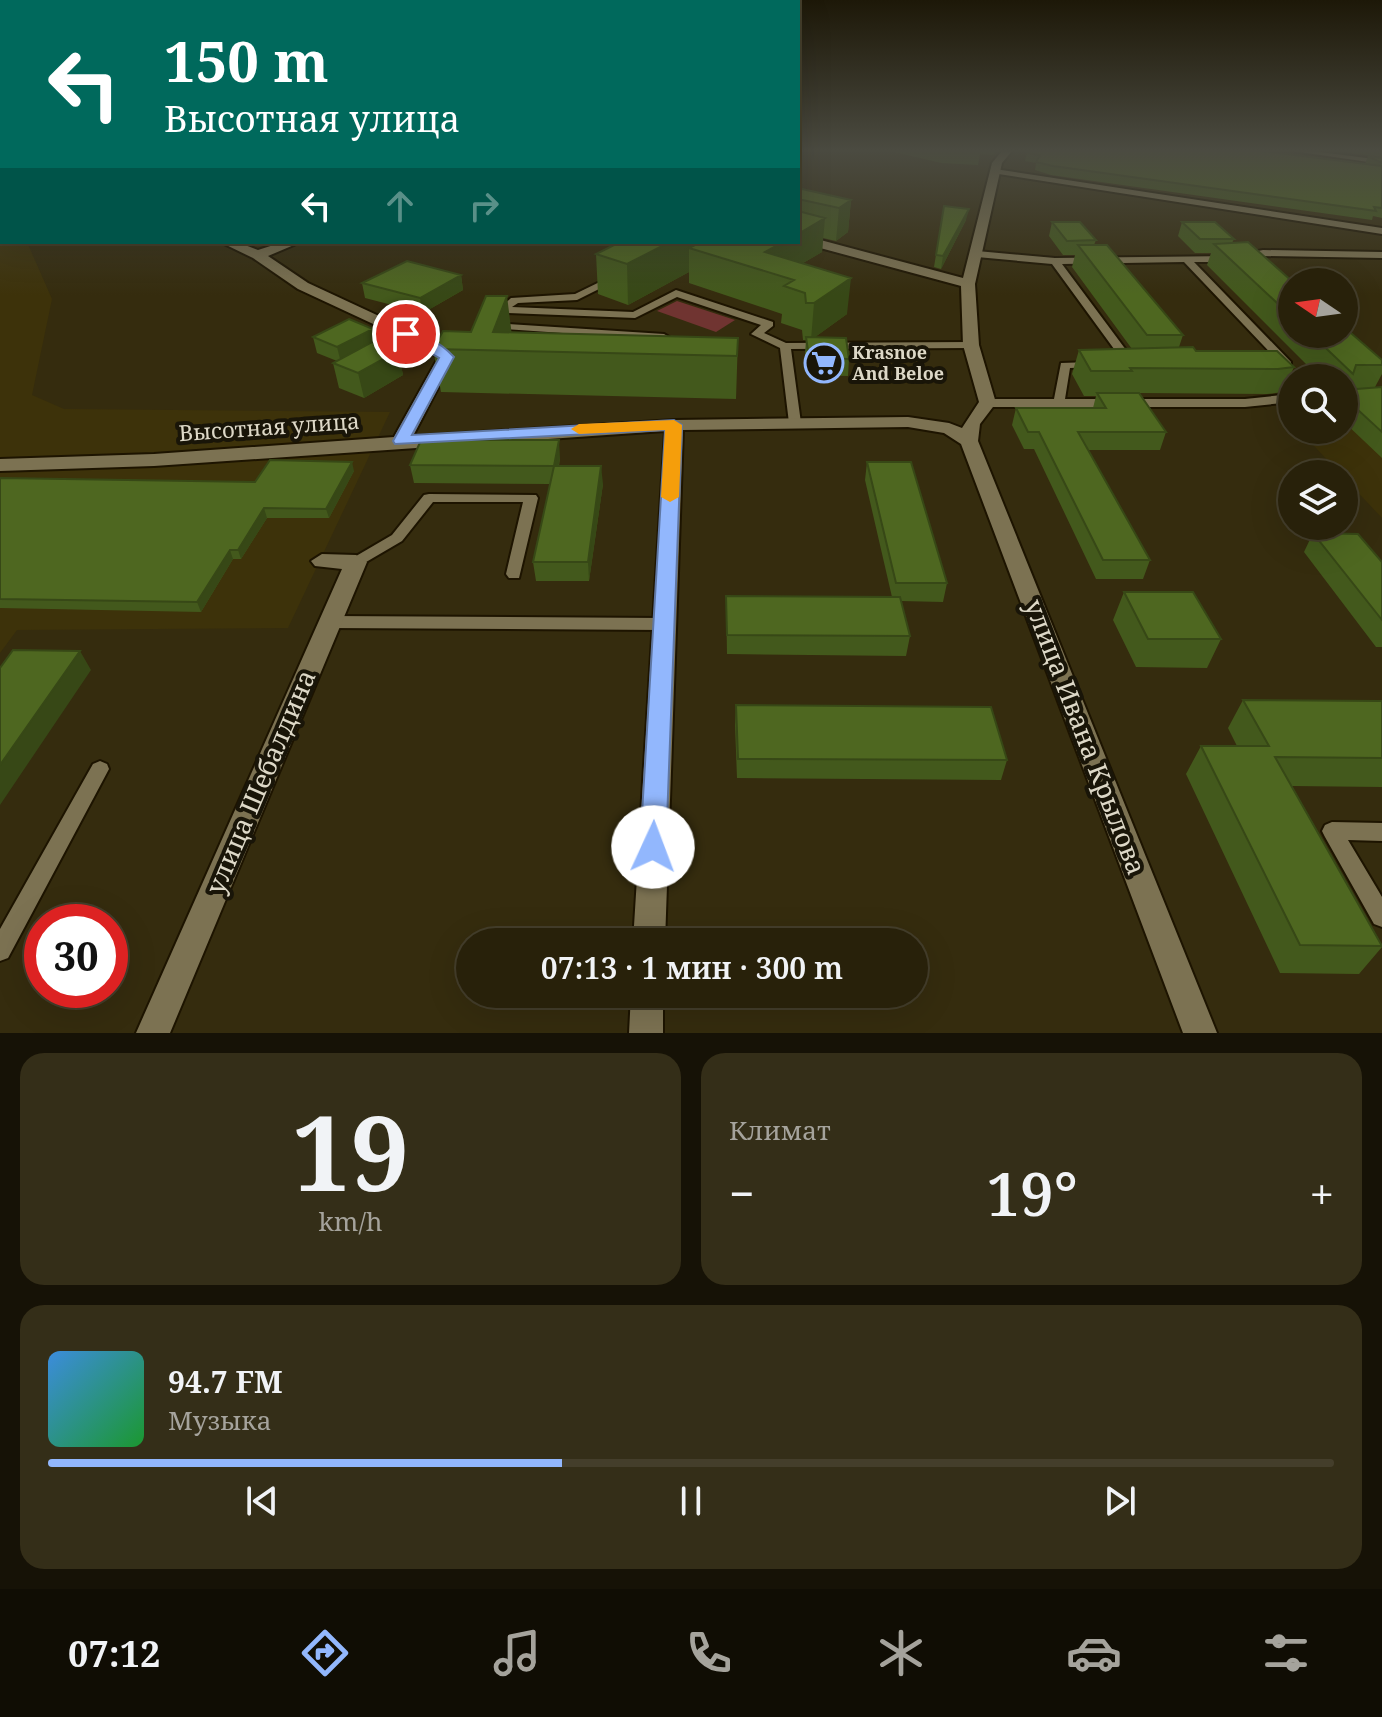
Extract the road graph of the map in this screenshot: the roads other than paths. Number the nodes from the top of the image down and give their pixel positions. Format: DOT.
graph roads {
  1 [pos="986,199"];
  2 [pos="1194,199"];
  3 [pos="1382,231"];
  4 [pos="800,239"];
  5 [pos="231,244"];
  6 [pos="289,244"];
  7 [pos="977,254"];
  8 [pos="258,255"];
  9 [pos="1382,255"];
  10 [pos="1186,259"];
  11 [pos="1055,261"];
  12 [pos="629,270"];
  13 [pos="968,284"];
  14 [pos="503,310"];
  15 [pos="756,334"];
  16 [pos="681,338"];
  17 [pos="741,341"];
  18 [pos="971,345"];
  19 [pos="785,346"];
  20 [pos="1105,365"];
  21 [pos="1118,365"];
  22 [pos="1131,365"];
  23 [pos="1147,366"];
  24 [pos="1274,366"];
  25 [pos="1278,399"];
  26 [pos="1059,402"];
  27 [pos="988,403"];
  28 [pos="795,423"];
  29 [pos="674,425"];
  30 [pos="401,441"];
  31 [pos="969,441"];
  32 [pos="0,465"];
  33 [pos="322,561"];
  34 [pos="356,562"];
  35 [pos="514,574"];
  36 [pos="330,622"];
  37 [pos="663,624"];
  38 [pos="100,769"];
  39 [pos="1382,832"];
  40 [pos="1382,917"];
  41 [pos="650,928"];
  42 [pos="0,950"];
  43 [pos="647,1008"];
  44 [pos="153,1033"];
  45 [pos="646,1033"];
  46 [pos="1200,1033"];
  1 -- 7 [label="street"];
  2 -- 3 [label="lane"];
  4 -- 13 [label="street"];
  5 -- 8 [label="street"];
  6 -- 8 [label="street"];
  7 -- 11 [label="lane"];
  7 -- 13 [label="street"];
  8 -- 30 [label="street"];
  9 -- 10 [label="lane"];
  10 -- 11 [label="lane"];
  10 -- 24 [label="lane"];
  11 -- 22 [label="lane"];
  12 -- 14 [label="lane"];
  13 -- 18 [label="street"];
  14 -- 15 [label="lane"];
  14 -- 16 [label="lane"];
  15 -- 17 [label="lane"];
  15 -- 19 [label="lane"];
  18 -- 19 [label="lane"];
  18 -- 27 [label="street"];
  19 -- 28 [label="lane"];
  20 -- 26 [label="lane"];
  21 -- 22 [label="lane"];
  22 -- 23 [label="lane"];
  25 -- 26 [label="lane"];
  26 -- 27 [label="lane"];
  27 -- 31 [label="street"];
  28 -- 29 [label="street, Высотная улица"];
  28 -- 31 [label="street, Высотная улица"];
  29 -- 30 [label="street, Высотная улица"];
  29 -- 37 [label="street"];
  30 -- 32 [label="street, Высотная улица"];
  31 -- 46 [label="street, улица Ивана Крылова"];
  33 -- 34 [label="street"];
  34 -- 35 [label="lane"];
  34 -- 36 [label="street, улица Шебалдина"];
  36 -- 37 [label="lane"];
  36 -- 44 [label="street, улица Шебалдина"];
  37 -- 41 [label="street"];
  38 -- 42 [label="lane"];
  39 -- 40 [label="lane"];
  43 -- 45 [label="street"];
}
